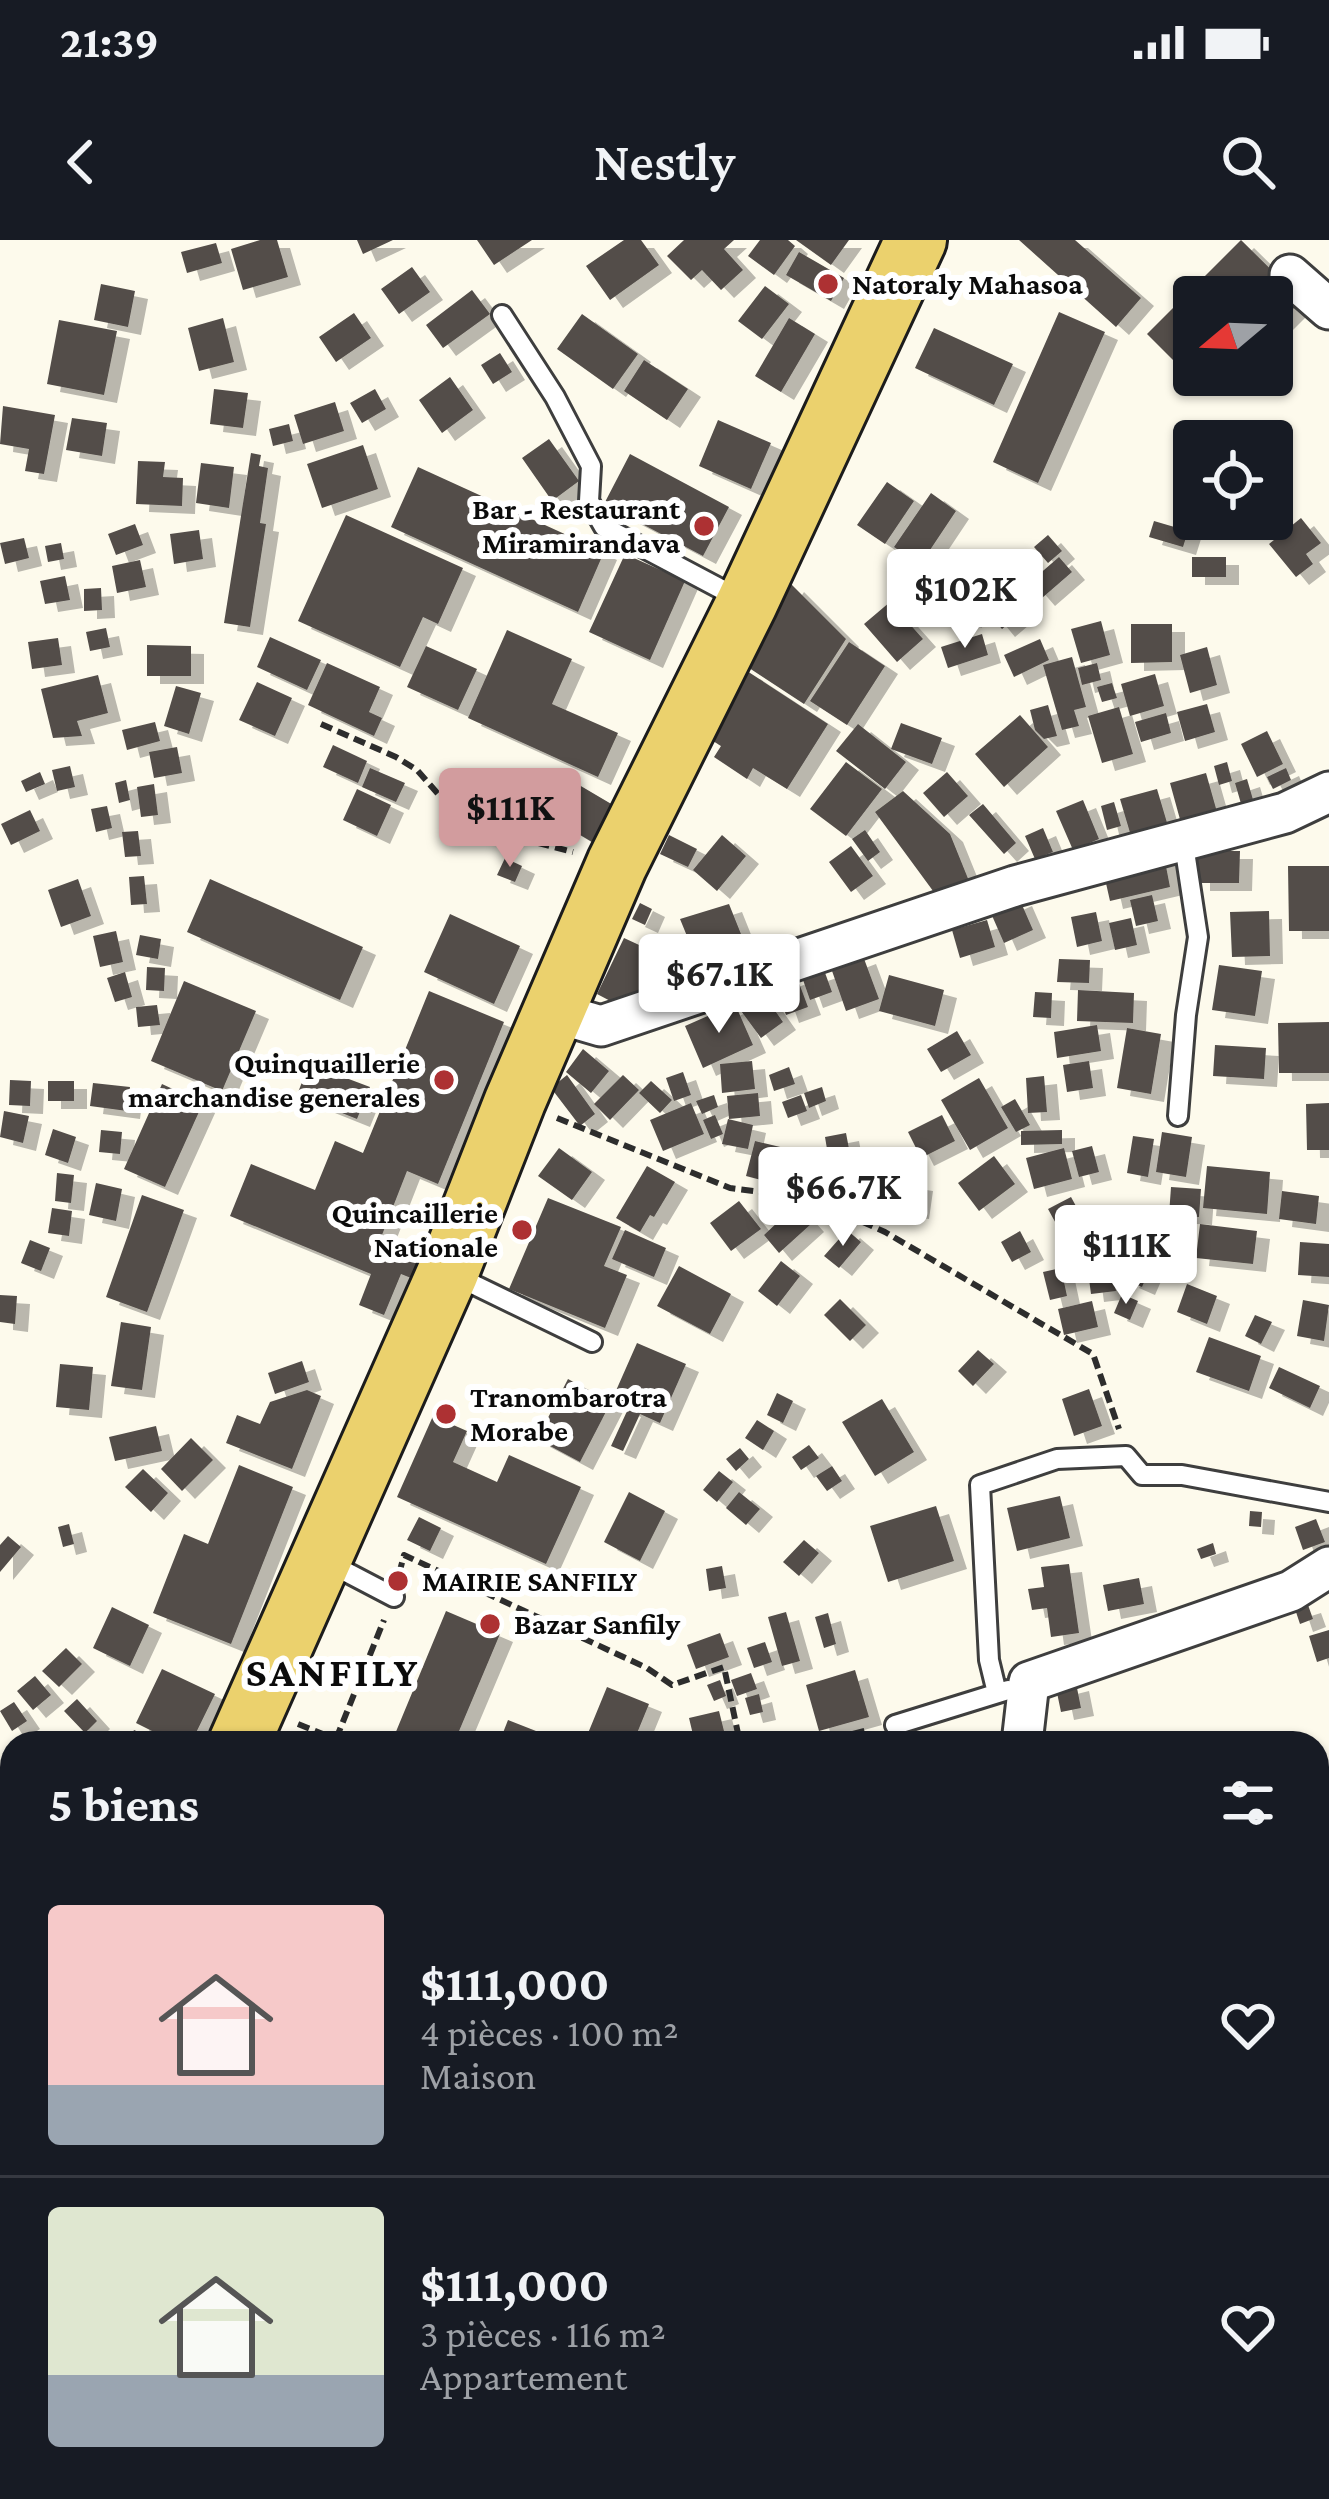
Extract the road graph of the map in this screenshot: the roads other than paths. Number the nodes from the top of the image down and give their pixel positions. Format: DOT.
graph roads {
  1 [pos="916,240"];
  2 [pos="1290,275"];
  3 [pos="1329,309"];
  4 [pos="502,315"];
  5 [pos="747,604"];
  6 [pos="1329,792"];
  7 [pos="1184,838"];
  8 [pos="553,1012"];
  9 [pos="1178,1116"];
  10 [pos="448,1272"];
  11 [pos="592,1342"];
  12 [pos="1329,1502"];
  13 [pos="319,1557"];
  14 [pos="1329,1567"];
  15 [pos="394,1597"];
  16 [pos="1013,1688"];
  17 [pos="895,1725"];
  18 [pos="244,1731"];
  19 [pos="1020,1731"];
  1 -- 5 [label="main road"];
  2 -- 3 [label="street"];
  4 -- 5 [label="lane"];
  5 -- 8 [label="main road"];
  6 -- 7 [label="street"];
  7 -- 8 [label="street"];
  7 -- 9 [label="lane"];
  8 -- 10 [label="main road"];
  10 -- 11 [label="lane"];
  10 -- 13 [label="main road"];
  12 -- 16 [label="lane"];
  13 -- 15 [label="lane"];
  13 -- 18 [label="main road"];
  14 -- 16 [label="street"];
  16 -- 17 [label="lane"];
  16 -- 19 [label="street"];
}
